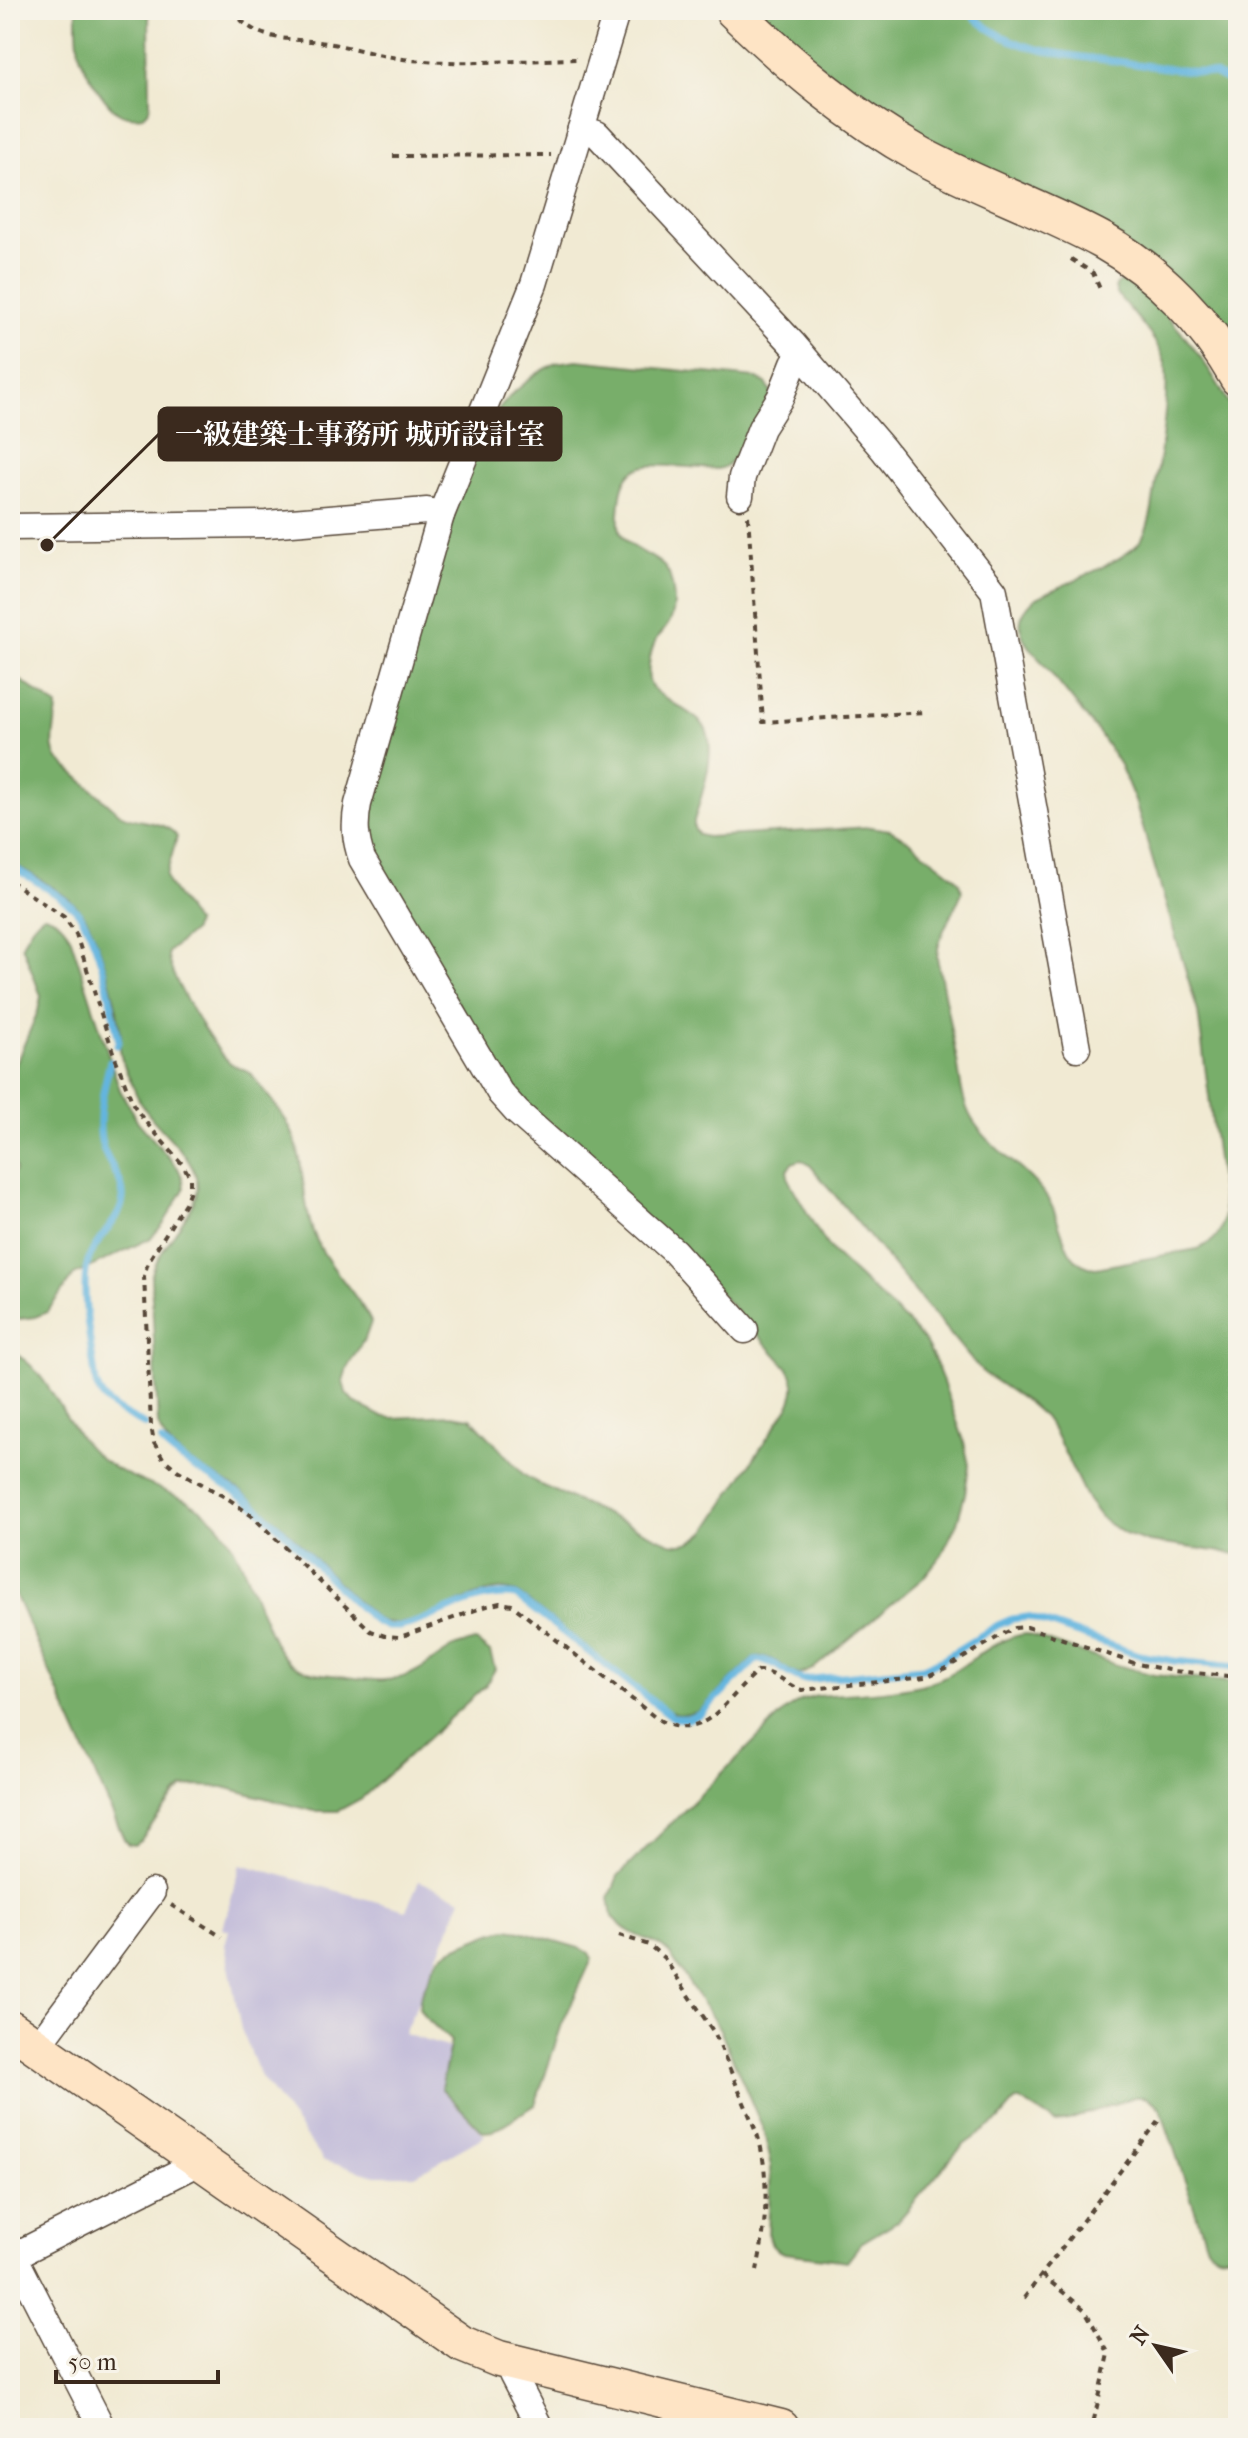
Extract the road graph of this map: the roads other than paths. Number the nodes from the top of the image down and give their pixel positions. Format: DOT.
graph roads {
  1 [pos="617,10"];
  2 [pos="733,10"];
  3 [pos="581,129"];
  4 [pos="802,355"];
  5 [pos="1238,378"];
  6 [pos="740,496"];
  7 [pos="441,515"];
  8 [pos="10,527"];
  9 [pos="1077,1048"];
  10 [pos="745,1330"];
  11 [pos="152,1892"];
  12 [pos="24,2038"];
  13 [pos="195,2158"];
  14 [pos="12,2257"];
  15 [pos="515,2363"];
  16 [pos="102,2428"];
  17 [pos="540,2428"];
  18 [pos="781,2428"];
  1 -- 3 [label="street"];
  2 -- 5 [label="street"];
  3 -- 4 [label="street"];
  3 -- 7 [label="street"];
  4 -- 6 [label="street"];
  4 -- 9 [label="street"];
  7 -- 8 [label="street"];
  7 -- 10 [label="street"];
  11 -- 12 [label="street"];
  12 -- 13 [label="street"];
  13 -- 14 [label="street"];
  13 -- 15 [label="street"];
  14 -- 16 [label="street"];
  15 -- 17 [label="street"];
  15 -- 18 [label="street"];
}
